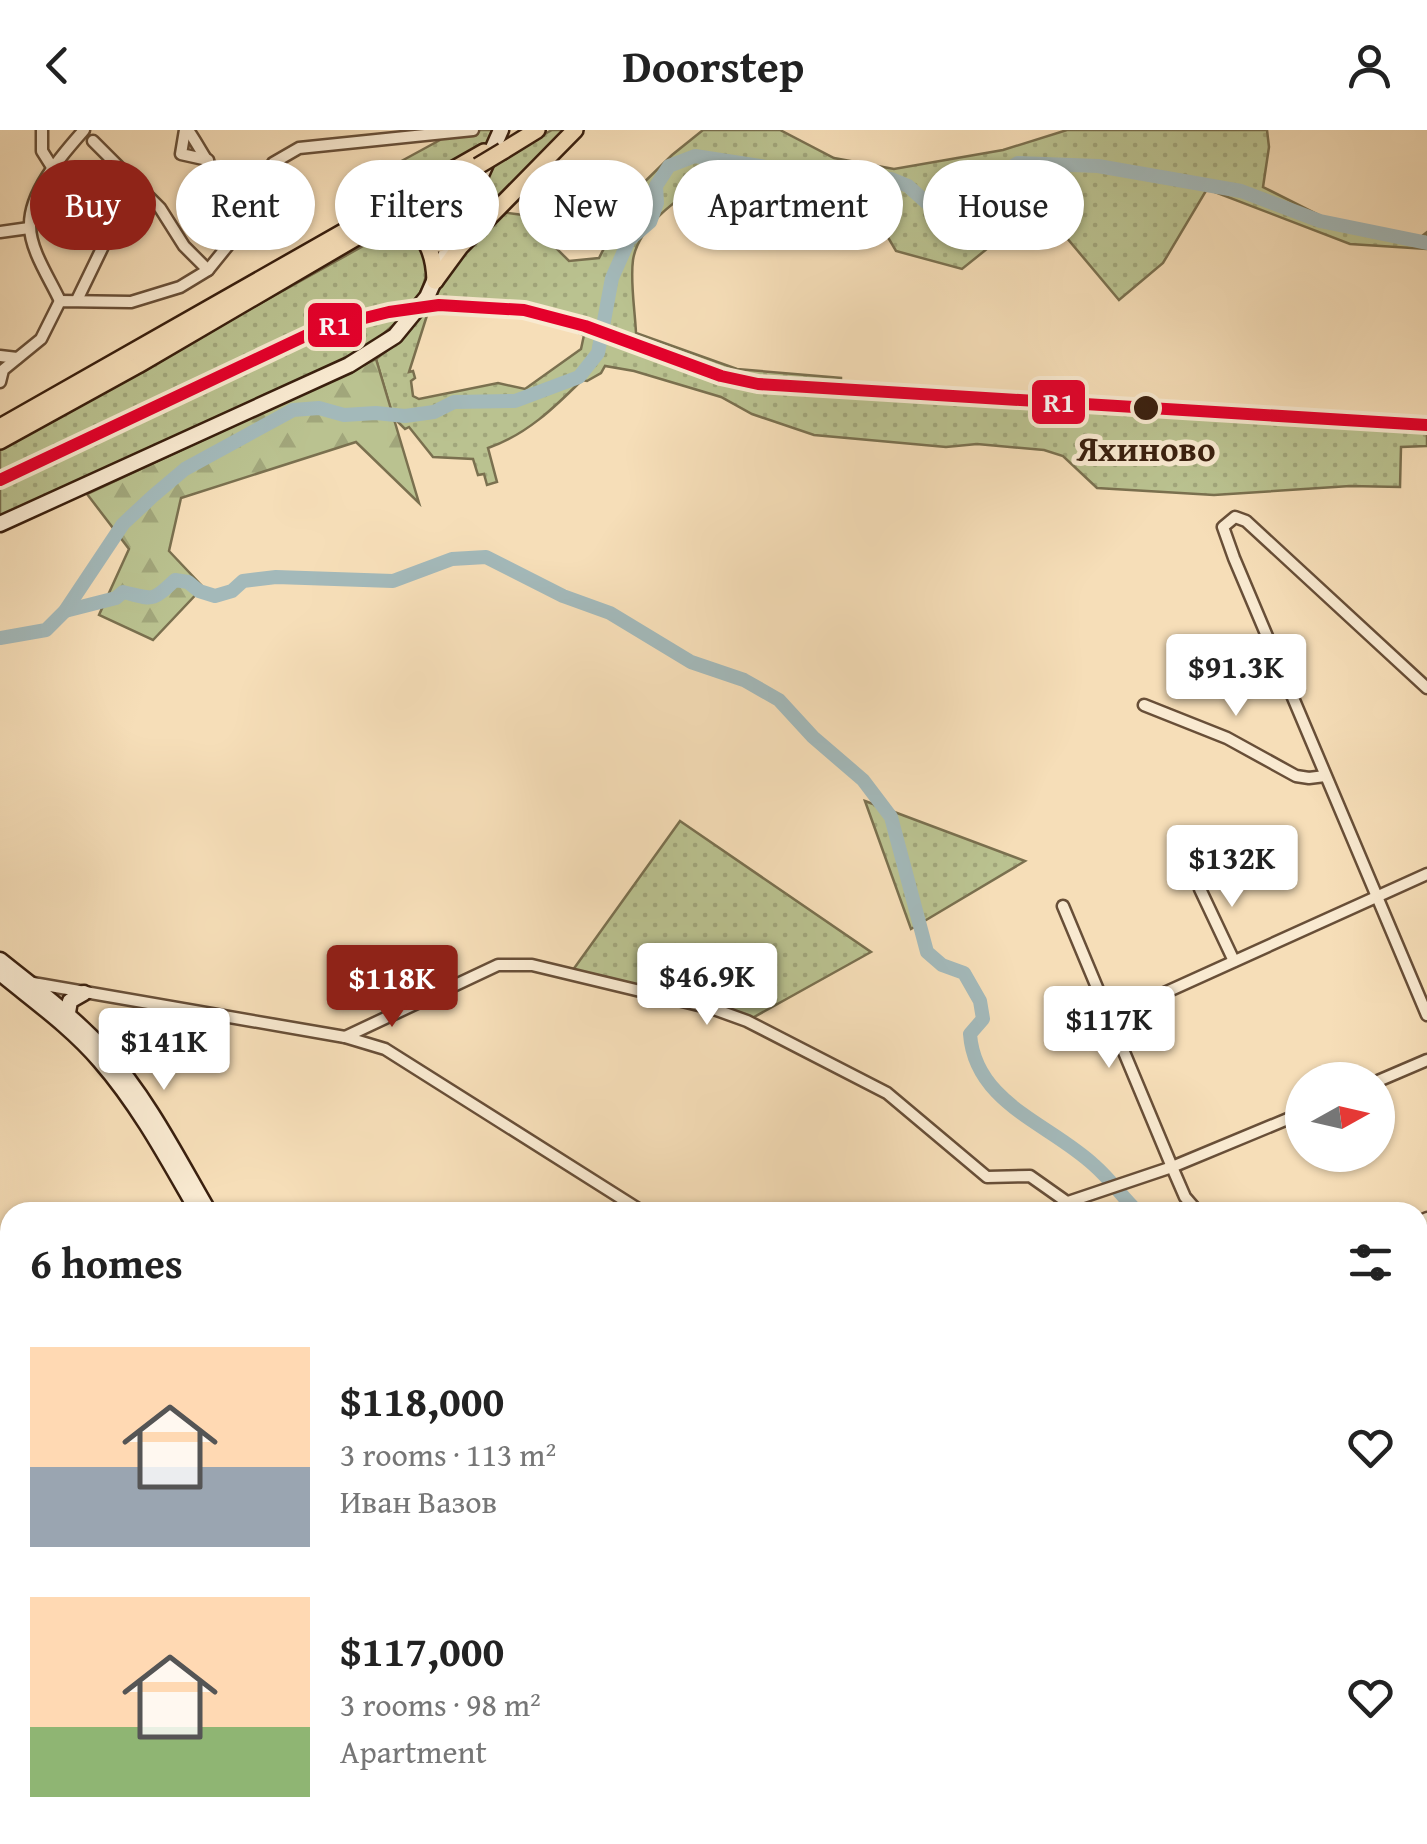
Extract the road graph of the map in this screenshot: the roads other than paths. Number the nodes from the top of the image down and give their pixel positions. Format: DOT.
graph roads {
  1 [pos="42,130"];
  2 [pos="187,130"];
  3 [pos="473,130"];
  4 [pos="537,130"];
  5 [pos="575,130"];
  6 [pos="406,133"];
  7 [pos="86,135"];
  8 [pos="508,138"];
  9 [pos="482,159"];
  10 [pos="47,160"];
  11 [pos="60,160"];
  12 [pos="112,160"];
  13 [pos="208,160"];
  14 [pos="278,160"];
  15 [pos="496,160"];
  16 [pos="156,204"];
  17 [pos="30,224"];
  18 [pos="29,228"];
  19 [pos="0,232"];
  20 [pos="101,250"];
  21 [pos="225,250"];
  22 [pos="337,250"];
  23 [pos="430,250"];
  24 [pos="448,250"];
  25 [pos="208,270"];
  26 [pos="435,282"];
  27 [pos="77,300"];
  28 [pos="60,301"];
  29 [pos="0,356"];
  30 [pos="17,358"];
  31 [pos="0,382"];
  32 [pos="0,427"];
  33 [pos="0,440"];
  34 [pos="0,524"];
  35 [pos="1427,688"];
  36 [pos="1144,705"];
  37 [pos="1325,776"];
  38 [pos="1196,866"];
  39 [pos="1427,874"];
  40 [pos="1377,897"];
  41 [pos="1063,906"];
  42 [pos="0,960"];
  43 [pos="1234,962"];
  44 [pos="4,976"];
  45 [pos="29,983"];
  46 [pos="84,993"];
  47 [pos="1427,1015"];
  48 [pos="1109,1018"];
  49 [pos="67,1020"];
  50 [pos="345,1038"];
  51 [pos="1427,1060"];
  52 [pos="1395,1074"];
  53 [pos="1285,1120"];
  54 [pos="1172,1167"];
  55 [pos="192,1202"];
  56 [pos="203,1202"];
  57 [pos="627,1202"];
  58 [pos="1068,1202"];
  59 [pos="1190,1202"];
  1 -- 10 [label="street"];
  2 -- 13 [label="street"];
  2 -- 13 [label="street"];
  3 -- 6 [label="street"];
  4 -- 8 [label="main road"];
  5 -- 26 [label="main road"];
  6 -- 14 [label="street"];
  7 -- 11 [label="street"];
  7 -- 12 [label="street"];
  8 -- 9 [label="main road"];
  8 -- 15 [label="main road"];
  9 -- 32 [label="main road"];
  16 -- 25 [label="street"];
  17 -- 18 [label="street"];
  18 -- 19 [label="street"];
  18 -- 28 [label="street"];
  20 -- 27 [label="street"];
  21 -- 25 [label="street"];
  22 -- 33 [label="main road"];
  23 -- 26 [label="main road"];
  24 -- 26 [label="main road"];
  25 -- 27 [label="street"];
  26 -- 34 [label="main road"];
  27 -- 28 [label="street"];
  28 -- 30 [label="street"];
  29 -- 30 [label="street"];
  30 -- 31 [label="street"];
  35 -- 37 [label="street"];
  36 -- 37 [label="street"];
  37 -- 40 [label="street"];
  38 -- 43 [label="street"];
  39 -- 40 [label="street"];
  40 -- 43 [label="street"];
  40 -- 47 [label="street"];
  41 -- 48 [label="street"];
  42 -- 45 [label="main road"];
  43 -- 48 [label="street"];
  44 -- 45 [label="street"];
  44 -- 49 [label="main road"];
  45 -- 46 [label="street"];
  45 -- 49 [label="main road"];
  46 -- 49 [label="main road"];
  46 -- 50 [label="street"];
  48 -- 54 [label="street"];
  49 -- 55 [label="main road"];
  49 -- 56 [label="main road"];
  50 -- 57 [label="street"];
  50 -- 58 [label="street"];
  51 -- 52 [label="street"];
  53 -- 54 [label="street"];
  54 -- 58 [label="street"];
  54 -- 59 [label="street"];
}
